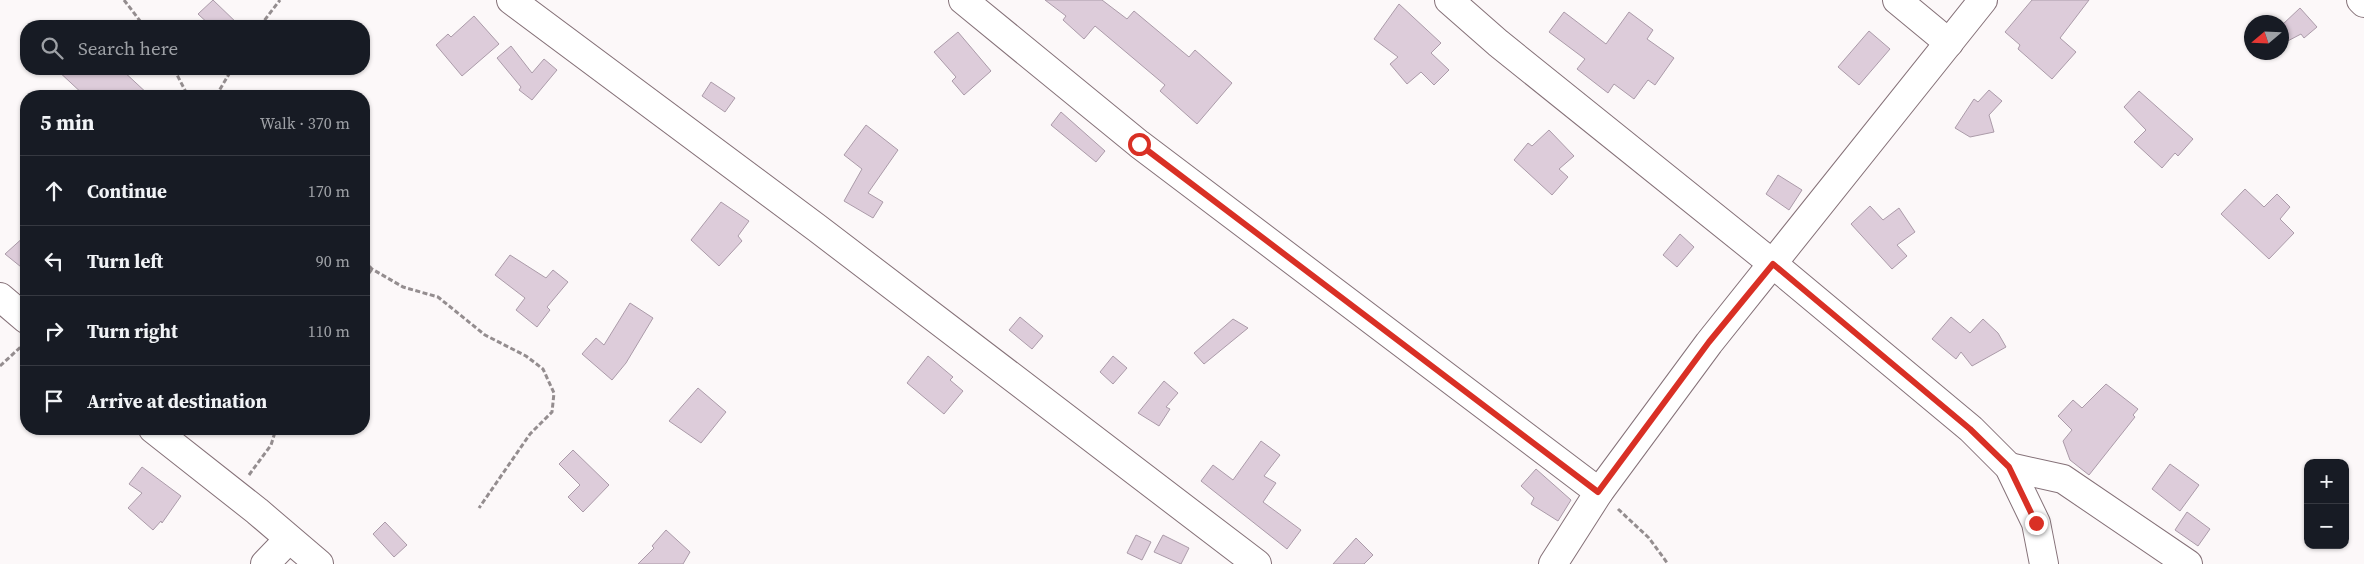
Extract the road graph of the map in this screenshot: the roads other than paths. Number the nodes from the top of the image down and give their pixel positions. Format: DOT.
graph roads {
  1 [pos="511,0"];
  2 [pos="963,0"];
  3 [pos="1449,0"];
  4 [pos="1897,0"];
  5 [pos="1983,0"];
  6 [pos="2361,0"];
  7 [pos="2364,2"];
  8 [pos="1949,43"];
  9 [pos="1773,264"];
  10 [pos="0,297"];
  11 [pos="20,314"];
  12 [pos="161,435"];
  13 [pos="2009,467"];
  14 [pos="1598,492"];
  15 [pos="289,538"];
  16 [pos="265,564"];
  17 [pos="319,564"];
  18 [pos="1257,564"];
  19 [pos="1553,564"];
  20 [pos="2044,564"];
  21 [pos="2188,564"];
  1 -- 18 [label="street"];
  2 -- 14 [label="street"];
  3 -- 9 [label="street"];
  4 -- 8 [label="street"];
  5 -- 8 [label="street"];
  6 -- 7 [label="street"];
  8 -- 9 [label="street"];
  9 -- 13 [label="street"];
  9 -- 14 [label="street"];
  10 -- 11 [label="street"];
  12 -- 15 [label="street"];
  13 -- 20 [label="street"];
  13 -- 21 [label="street"];
  14 -- 19 [label="street"];
  15 -- 16 [label="street"];
  15 -- 17 [label="street"];
}
